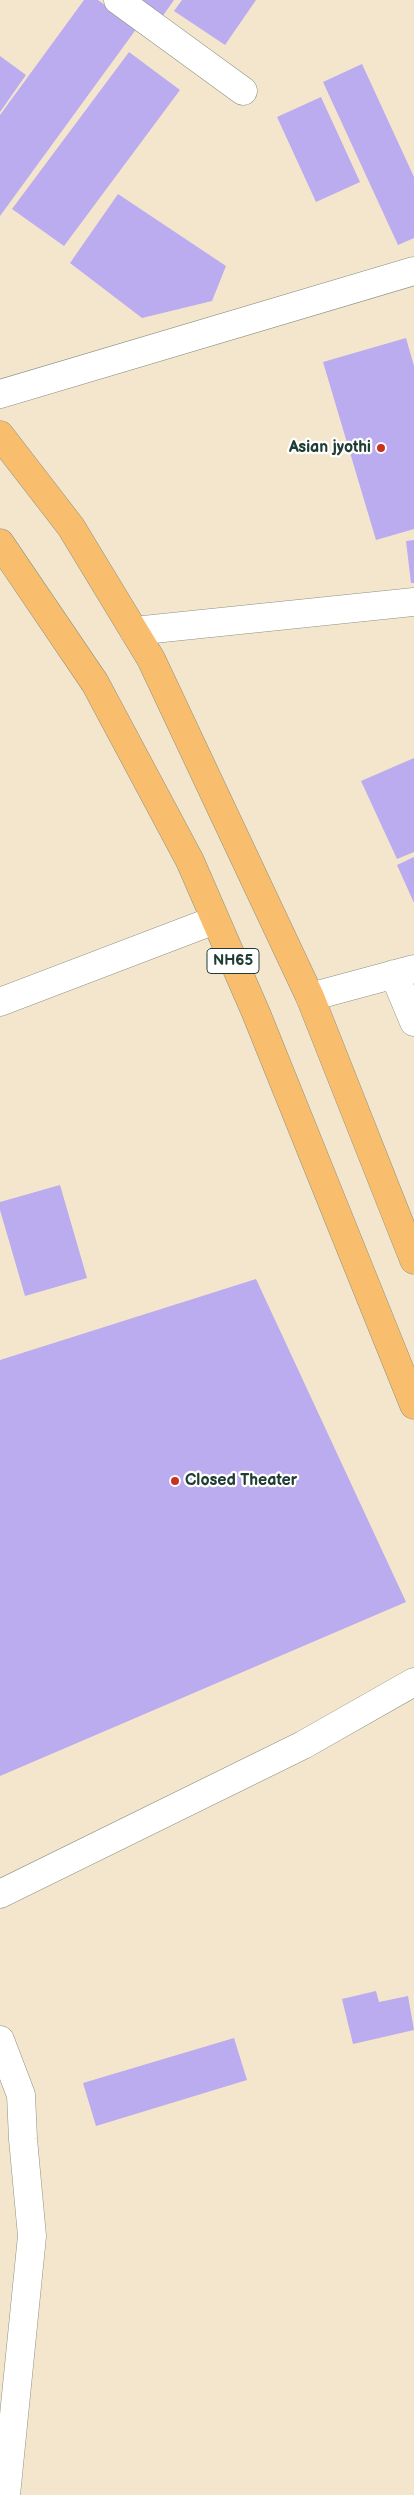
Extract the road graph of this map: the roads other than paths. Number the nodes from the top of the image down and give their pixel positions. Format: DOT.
graph roads {
  1 [pos="118,0"];
  2 [pos="243,91"];
  3 [pos="414,271"];
  4 [pos="0,394"];
  5 [pos="0,435"];
  6 [pos="0,543"];
  7 [pos="414,602"];
  8 [pos="134,631"];
  9 [pos="216,920"];
  10 [pos="404,971"];
  11 [pos="310,997"];
  12 [pos="0,1002"];
  13 [pos="414,1022"];
  14 [pos="414,1260"];
  15 [pos="414,1406"];
  16 [pos="414,1682"];
  17 [pos="0,1894"];
  18 [pos="0,2040"];
  19 [pos="6,2495"];
  1 -- 2 [label="street"];
  3 -- 4 [label="street"];
  5 -- 8 [label="highway"];
  6 -- 9 [label="highway, NH65"];
  7 -- 8 [label="street"];
  8 -- 11 [label="highway"];
  9 -- 12 [label="street"];
  9 -- 15 [label="highway, NH65"];
  10 -- 11 [label="street"];
  10 -- 13 [label="street"];
  11 -- 14 [label="highway"];
  16 -- 17 [label="street"];
  18 -- 19 [label="street"];
}
